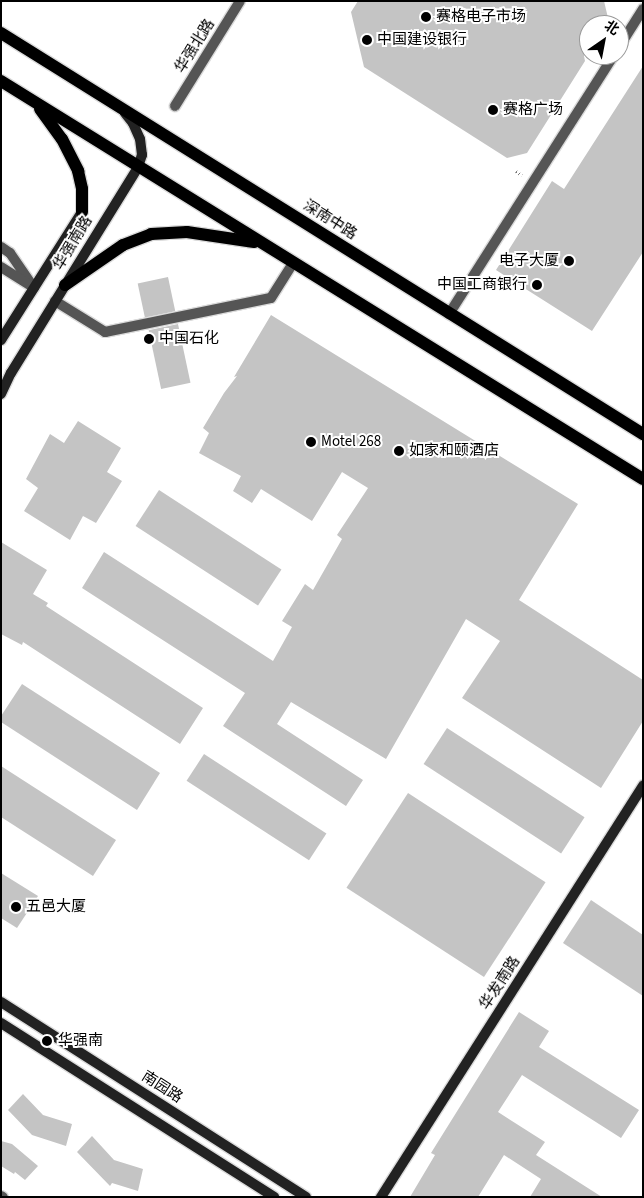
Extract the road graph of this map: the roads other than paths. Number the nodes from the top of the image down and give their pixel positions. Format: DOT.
graph roads {
  1 [pos="240,1"];
  2 [pos="643,9"];
  3 [pos="629,31"];
  4 [pos="1,33"];
  5 [pos="608,65"];
  6 [pos="1,82"];
  7 [pos="36,103"];
  8 [pos="175,106"];
  9 [pos="120,107"];
  10 [pos="138,167"];
  11 [pos="82,212"];
  12 [pos="264,245"];
  13 [pos="1,247"];
  14 [pos="293,263"];
  15 [pos="1,267"];
  16 [pos="65,285"];
  17 [pos="34,288"];
  18 [pos="55,301"];
  19 [pos="449,314"];
  20 [pos="1,340"];
  21 [pos="1,394"];
  22 [pos="643,434"];
  23 [pos="643,479"];
  24 [pos="643,786"];
  25 [pos="1,1002"];
  26 [pos="1,1023"];
  27 [pos="274,1197"];
  28 [pos="306,1197"];
  29 [pos="381,1197"];
  1 -- 8 [label="street, 华强北路"];
  2 -- 3 [label="street"];
  4 -- 9 [label="main road, 深南中路"];
  5 -- 19 [label="street"];
  6 -- 7 [label="main road"];
  7 -- 10 [label="main road"];
  7 -- 11 [label="main road"];
  9 -- 10 [label="main road, 华强南路"];
  9 -- 19 [label="main road, 深南中路"];
  10 -- 12 [label="main road"];
  10 -- 16 [label="main road, 华强南路"];
  11 -- 17 [label="main road, 华强南路"];
  12 -- 14 [label="main road"];
  12 -- 16 [label="main road"];
  13 -- 17 [label="street"];
  14 -- 18 [label="street"];
  14 -- 23 [label="main road"];
  15 -- 17 [label="street"];
  16 -- 18 [label="main road, 华强南路"];
  17 -- 20 [label="main road, 华强南路"];
  18 -- 21 [label="main road, 华强南路"];
  19 -- 22 [label="main road, 深南中路"];
  24 -- 29 [label="main road, 华发南路"];
  25 -- 28 [label="main road, 南园路"];
  26 -- 27 [label="main road"];
}
